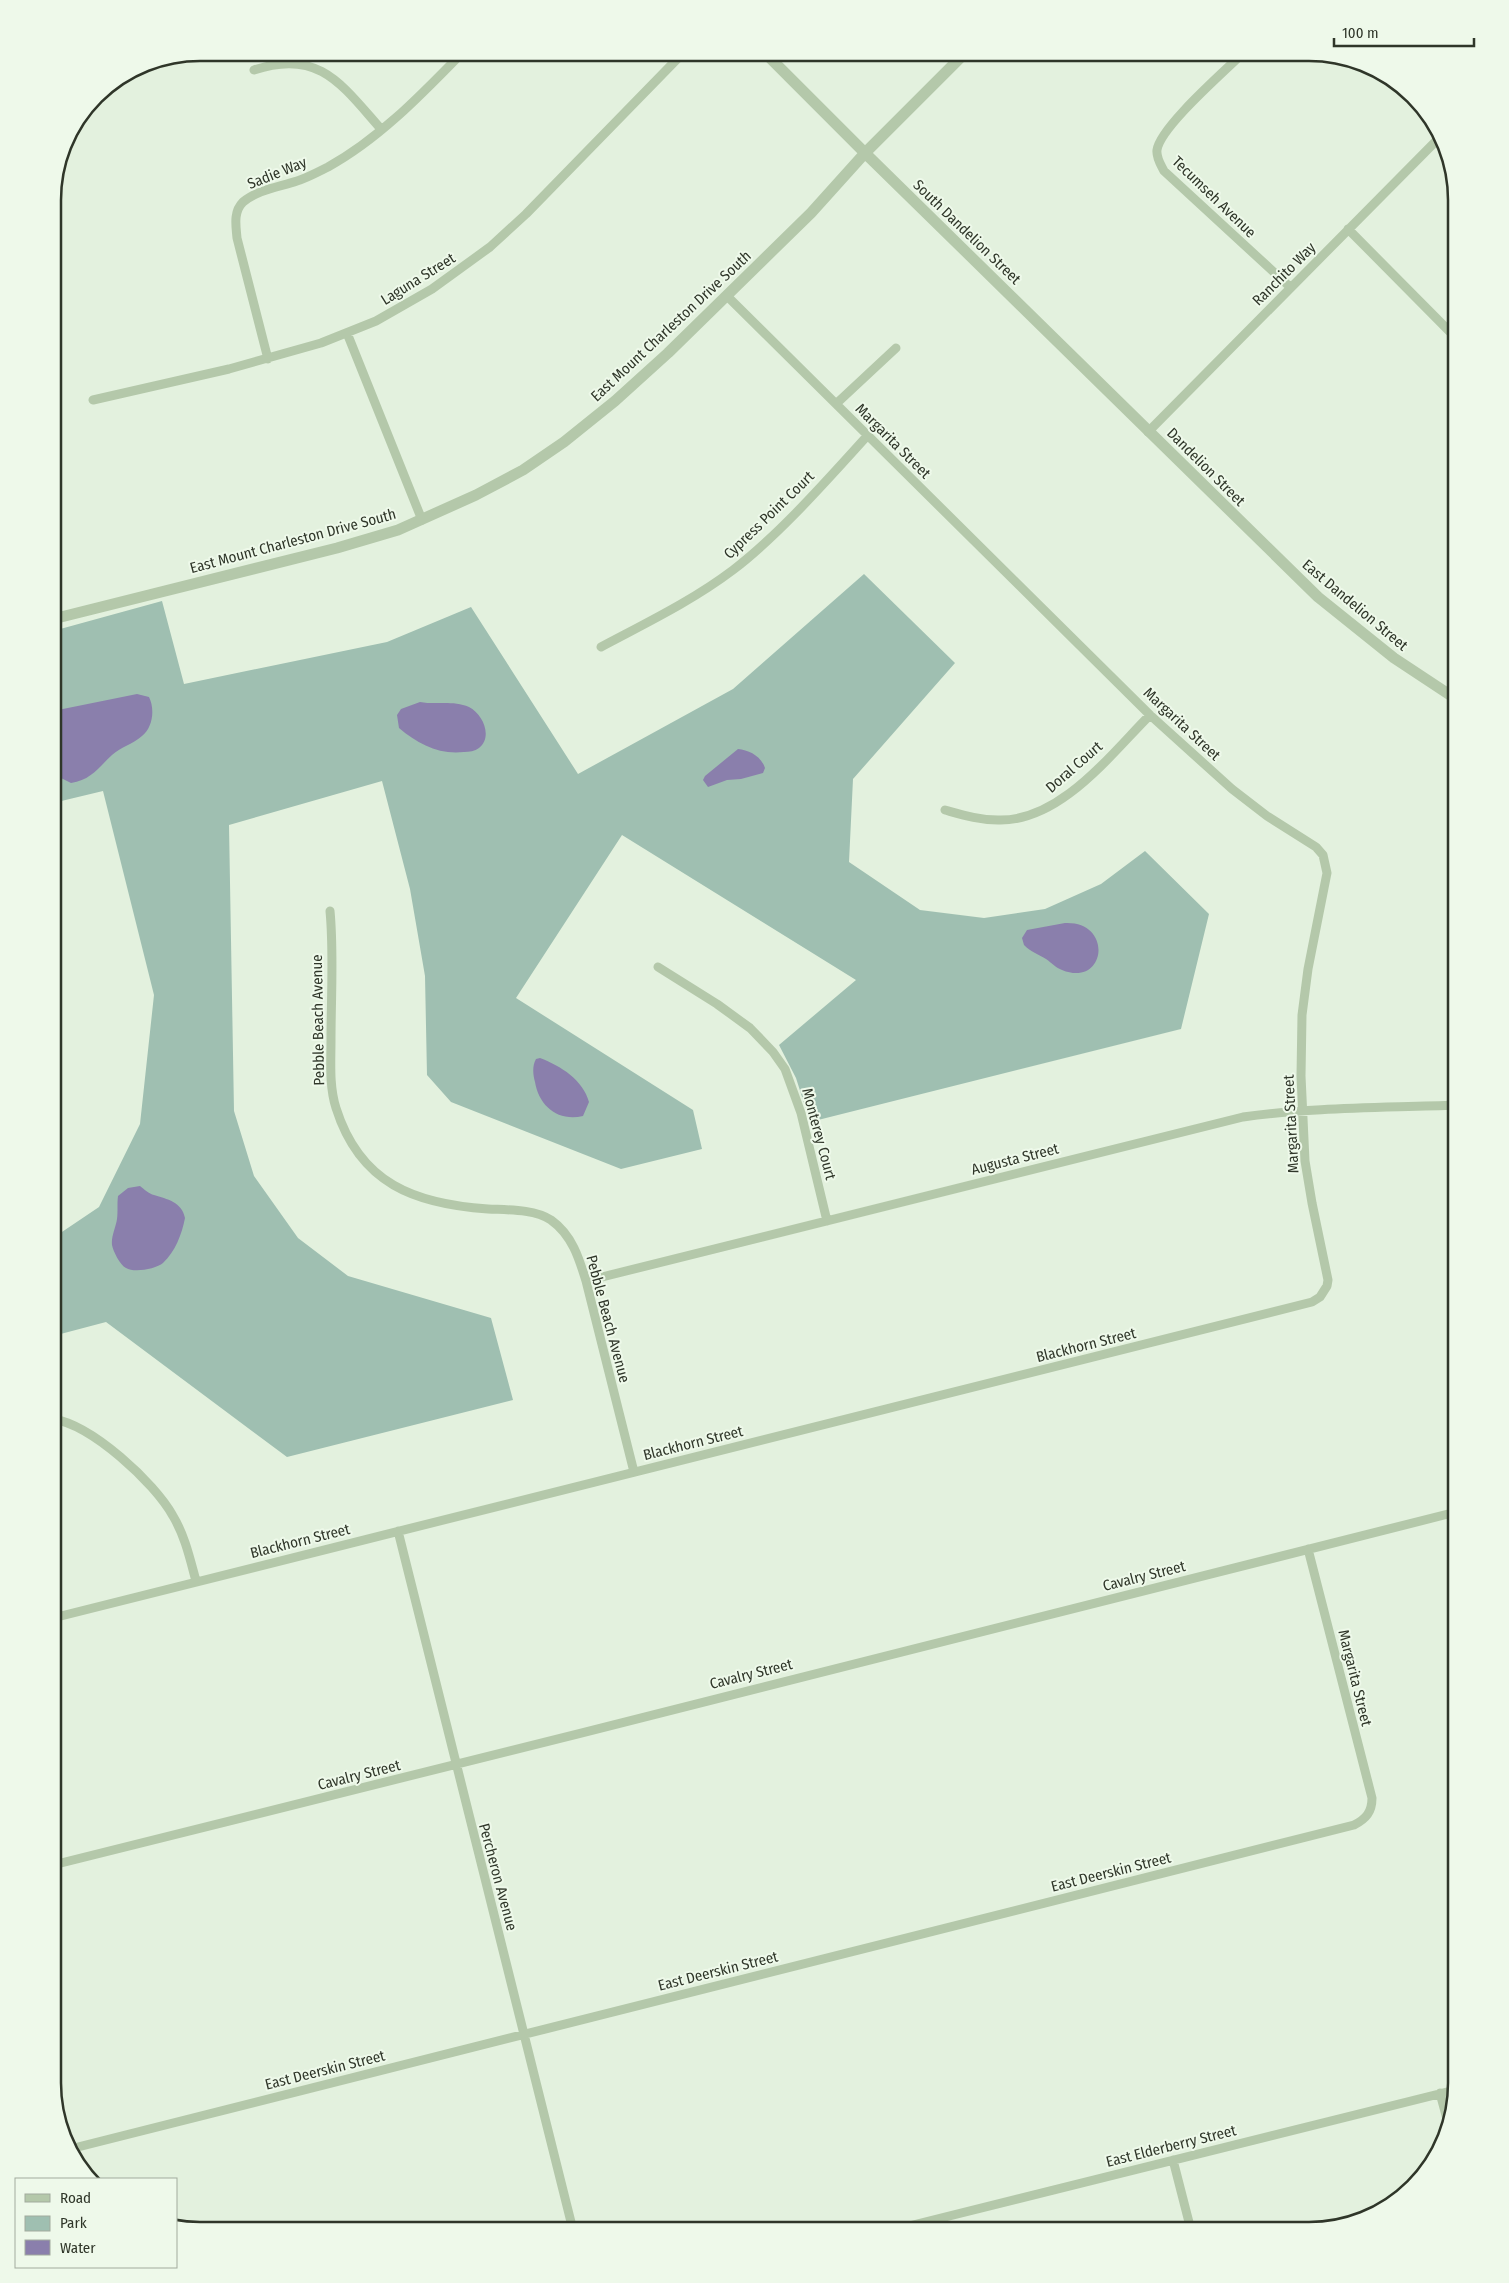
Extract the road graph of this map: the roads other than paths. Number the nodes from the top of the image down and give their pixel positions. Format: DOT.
graph roads {
  1 [pos="453,62"];
  2 [pos="674,62"];
  3 [pos="775,62"];
  4 [pos="956,62"];
  5 [pos="1234,62"];
  6 [pos="254,70"];
  7 [pos="381,129"];
  8 [pos="1434,142"];
  9 [pos="865,153"];
  10 [pos="1348,229"];
  11 [pos="1290,287"];
  12 [pos="727,296"];
  13 [pos="1448,330"];
  14 [pos="347,333"];
  15 [pos="896,348"];
  16 [pos="268,359"];
  17 [pos="93,400"];
  18 [pos="837,403"];
  19 [pos="1148,432"];
  20 [pos="868,435"];
  21 [pos="422,520"];
  22 [pos="1242,524"];
  23 [pos="62,617"];
  24 [pos="601,647"];
  25 [pos="1448,694"];
  26 [pos="1150,714"];
  27 [pos="945,810"];
  28 [pos="330,911"];
  29 [pos="658,967"];
  30 [pos="1448,1105"];
  31 [pos="1303,1111"];
  32 [pos="827,1221"];
  33 [pos="1328,1280"];
  34 [pos="586,1281"];
  35 [pos="61,1420"];
  36 [pos="634,1472"];
  37 [pos="1448,1514"];
  38 [pos="398,1531"];
  39 [pos="1308,1549"];
  40 [pos="196,1581"];
  41 [pos="61,1616"];
  42 [pos="456,1765"];
  43 [pos="1369,1814"];
  44 [pos="61,1863"];
  45 [pos="524,2034"];
  46 [pos="1448,2091"];
  47 [pos="1440,2093"];
  48 [pos="1445,2111"];
  49 [pos="78,2147"];
  50 [pos="1173,2160"];
  51 [pos="571,2221"];
  52 [pos="931,2222"];
  53 [pos="1189,2222"];
  1 -- 7 [label="street, Sadie Way"];
  2 -- 14 [label="street, Laguna Street"];
  3 -- 9 [label="street, South Dandelion Street"];
  4 -- 9 [label="street, East Mount Charleston Drive South"];
  5 -- 11 [label="street, Tecumseh Avenue"];
  6 -- 7 [label="street"];
  7 -- 16 [label="street, Sadie Way"];
  8 -- 10 [label="street, Ranchito Way"];
  9 -- 12 [label="street, East Mount Charleston Drive South"];
  9 -- 19 [label="street, South Dandelion Street"];
  10 -- 11 [label="street, Ranchito Way"];
  10 -- 13 [label="street"];
  11 -- 19 [label="street, Ranchito Way"];
  12 -- 18 [label="street, Margarita Street"];
  12 -- 21 [label="street, East Mount Charleston Drive South"];
  14 -- 16 [label="street, Laguna Street"];
  14 -- 21 [label="street"];
  15 -- 18 [label="street"];
  16 -- 17 [label="street, Laguna Street"];
  18 -- 20 [label="street, Margarita Street"];
  19 -- 22 [label="street, Dandelion Street"];
  20 -- 24 [label="street, Cypress Point Court"];
  20 -- 26 [label="street, Margarita Street"];
  21 -- 23 [label="street, East Mount Charleston Drive South"];
  22 -- 25 [label="street, East Dandelion Street"];
  26 -- 27 [label="street, Doral Court"];
  26 -- 31 [label="street, Margarita Street"];
  28 -- 34 [label="street, Pebble Beach Avenue"];
  29 -- 32 [label="street, Monterey Court"];
  30 -- 31 [label="street, Augusta Street"];
  31 -- 32 [label="street, Augusta Street"];
  31 -- 33 [label="street, Margarita Street"];
  32 -- 34 [label="street, Augusta Street"];
  33 -- 36 [label="street, Blackhorn Street"];
  34 -- 36 [label="street, Pebble Beach Avenue"];
  35 -- 40 [label="street"];
  36 -- 38 [label="street, Blackhorn Street"];
  37 -- 39 [label="street, Cavalry Street"];
  38 -- 40 [label="street, Blackhorn Street"];
  38 -- 42 [label="street, Percheron Avenue"];
  39 -- 42 [label="street, Cavalry Street"];
  39 -- 43 [label="street, Margarita Street"];
  40 -- 41 [label="street, Blackhorn Street"];
  42 -- 44 [label="street, Cavalry Street"];
  42 -- 45 [label="street, Percheron Avenue"];
  43 -- 45 [label="street, East Deerskin Street"];
  45 -- 49 [label="street, East Deerskin Street"];
  45 -- 51 [label="street, Percheron Avenue"];
  46 -- 47 [label="street, East Elderberry Street"];
  47 -- 48 [label="street"];
  47 -- 50 [label="street, East Elderberry Street"];
  50 -- 52 [label="street, East Elderberry Street"];
  50 -- 53 [label="street"];
}
